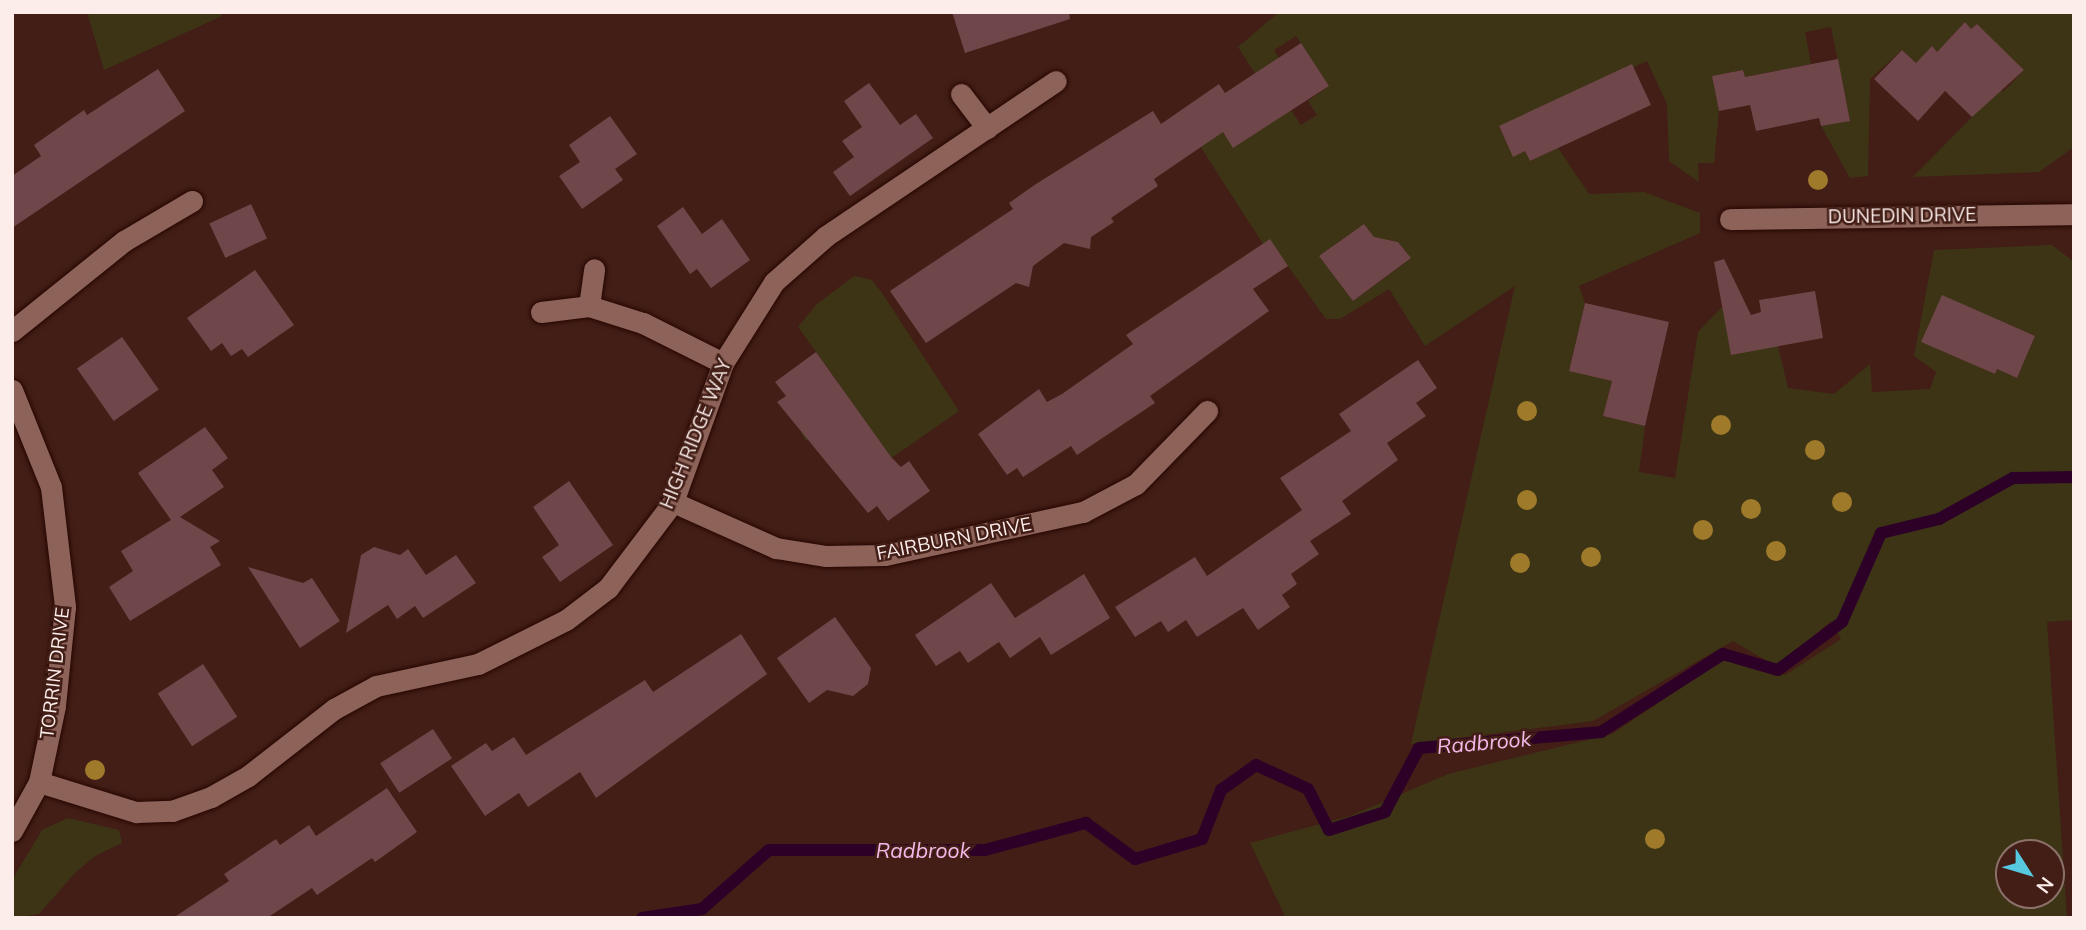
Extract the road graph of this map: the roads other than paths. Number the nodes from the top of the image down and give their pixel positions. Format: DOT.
graph roads {
  1 [pos="1056,81"];
  2 [pos="961,94"];
  3 [pos="987,128"];
  4 [pos="192,201"];
  5 [pos="2074,214"];
  6 [pos="1730,219"];
  7 [pos="594,269"];
  8 [pos="589,306"];
  9 [pos="541,312"];
  10 [pos="12,331"];
  11 [pos="723,363"];
  12 [pos="12,390"];
  13 [pos="1207,411"];
  14 [pos="673,502"];
  15 [pos="40,782"];
  16 [pos="12,831"];
  1 -- 3 [label="street, HIGH RIDGE WAY"];
  2 -- 3 [label="street"];
  3 -- 11 [label="street, HIGH RIDGE WAY"];
  4 -- 10 [label="street"];
  5 -- 6 [label="street, DUNEDIN DRIVE"];
  7 -- 8 [label="street"];
  8 -- 9 [label="street"];
  8 -- 11 [label="street"];
  11 -- 14 [label="street, HIGH RIDGE WAY"];
  12 -- 15 [label="street, TORRIN DRIVE"];
  13 -- 14 [label="street, FAIRBURN DRIVE"];
  14 -- 15 [label="street, HIGH RIDGE WAY"];
  15 -- 16 [label="street, TORRIN DRIVE"];
}
